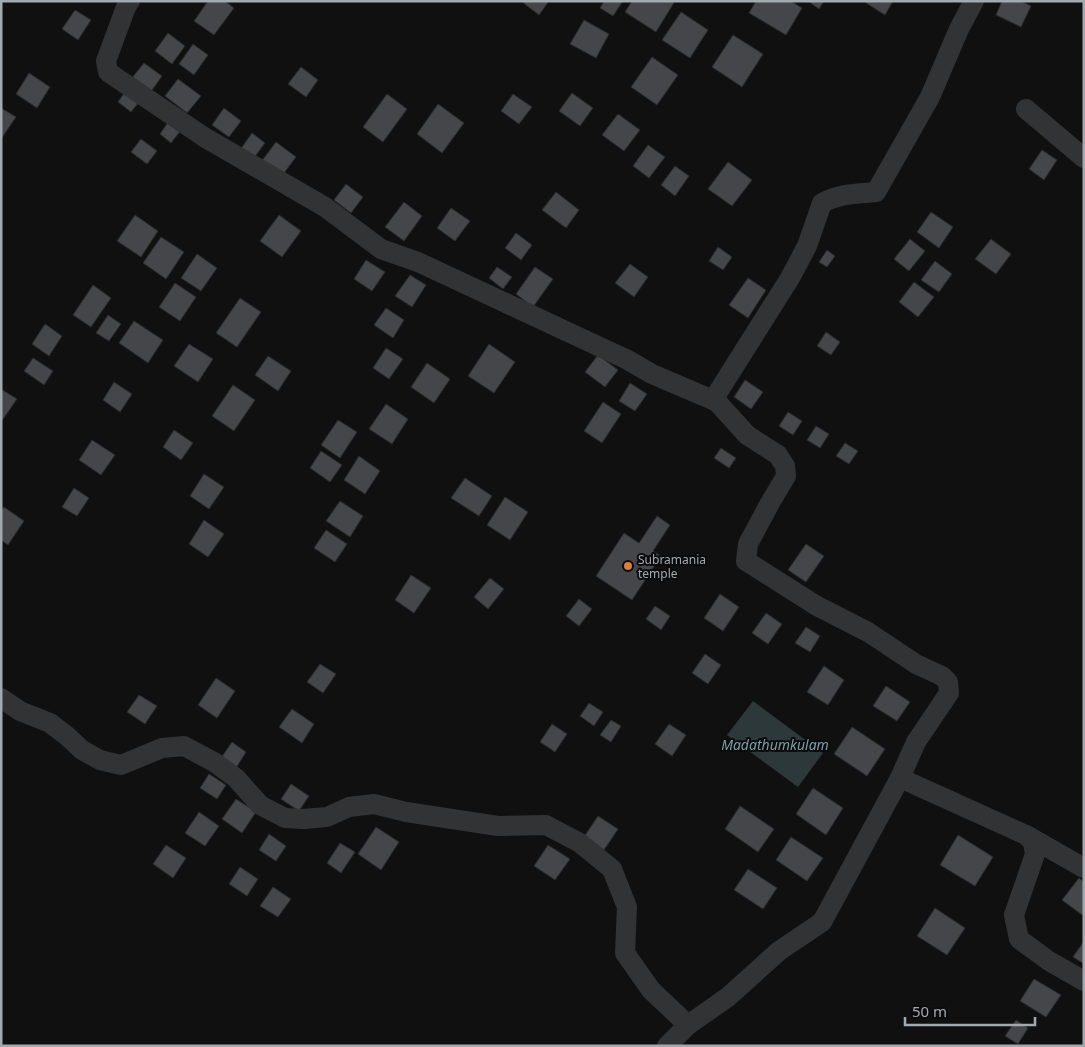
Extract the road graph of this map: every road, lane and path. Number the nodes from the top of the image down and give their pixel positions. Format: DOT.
graph roads {
  1 [pos="130,1"];
  2 [pos="974,1"];
  3 [pos="1026,109"];
  4 [pos="1084,158"];
  5 [pos="713,400"];
  6 [pos="1,698"];
  7 [pos="900,778"];
  8 [pos="1026,835"];
  9 [pos="1084,868"];
  10 [pos="1084,981"];
  11 [pos="688,1025"];
  12 [pos="667,1046"];
  1 -- 5 [label="street"];
  2 -- 5 [label="street"];
  3 -- 4 [label="street"];
  5 -- 7 [label="street"];
  6 -- 11 [label="street"];
  7 -- 8 [label="street"];
  7 -- 11 [label="street"];
  8 -- 9 [label="street"];
  8 -- 10 [label="street"];
  11 -- 12 [label="street"];
}
